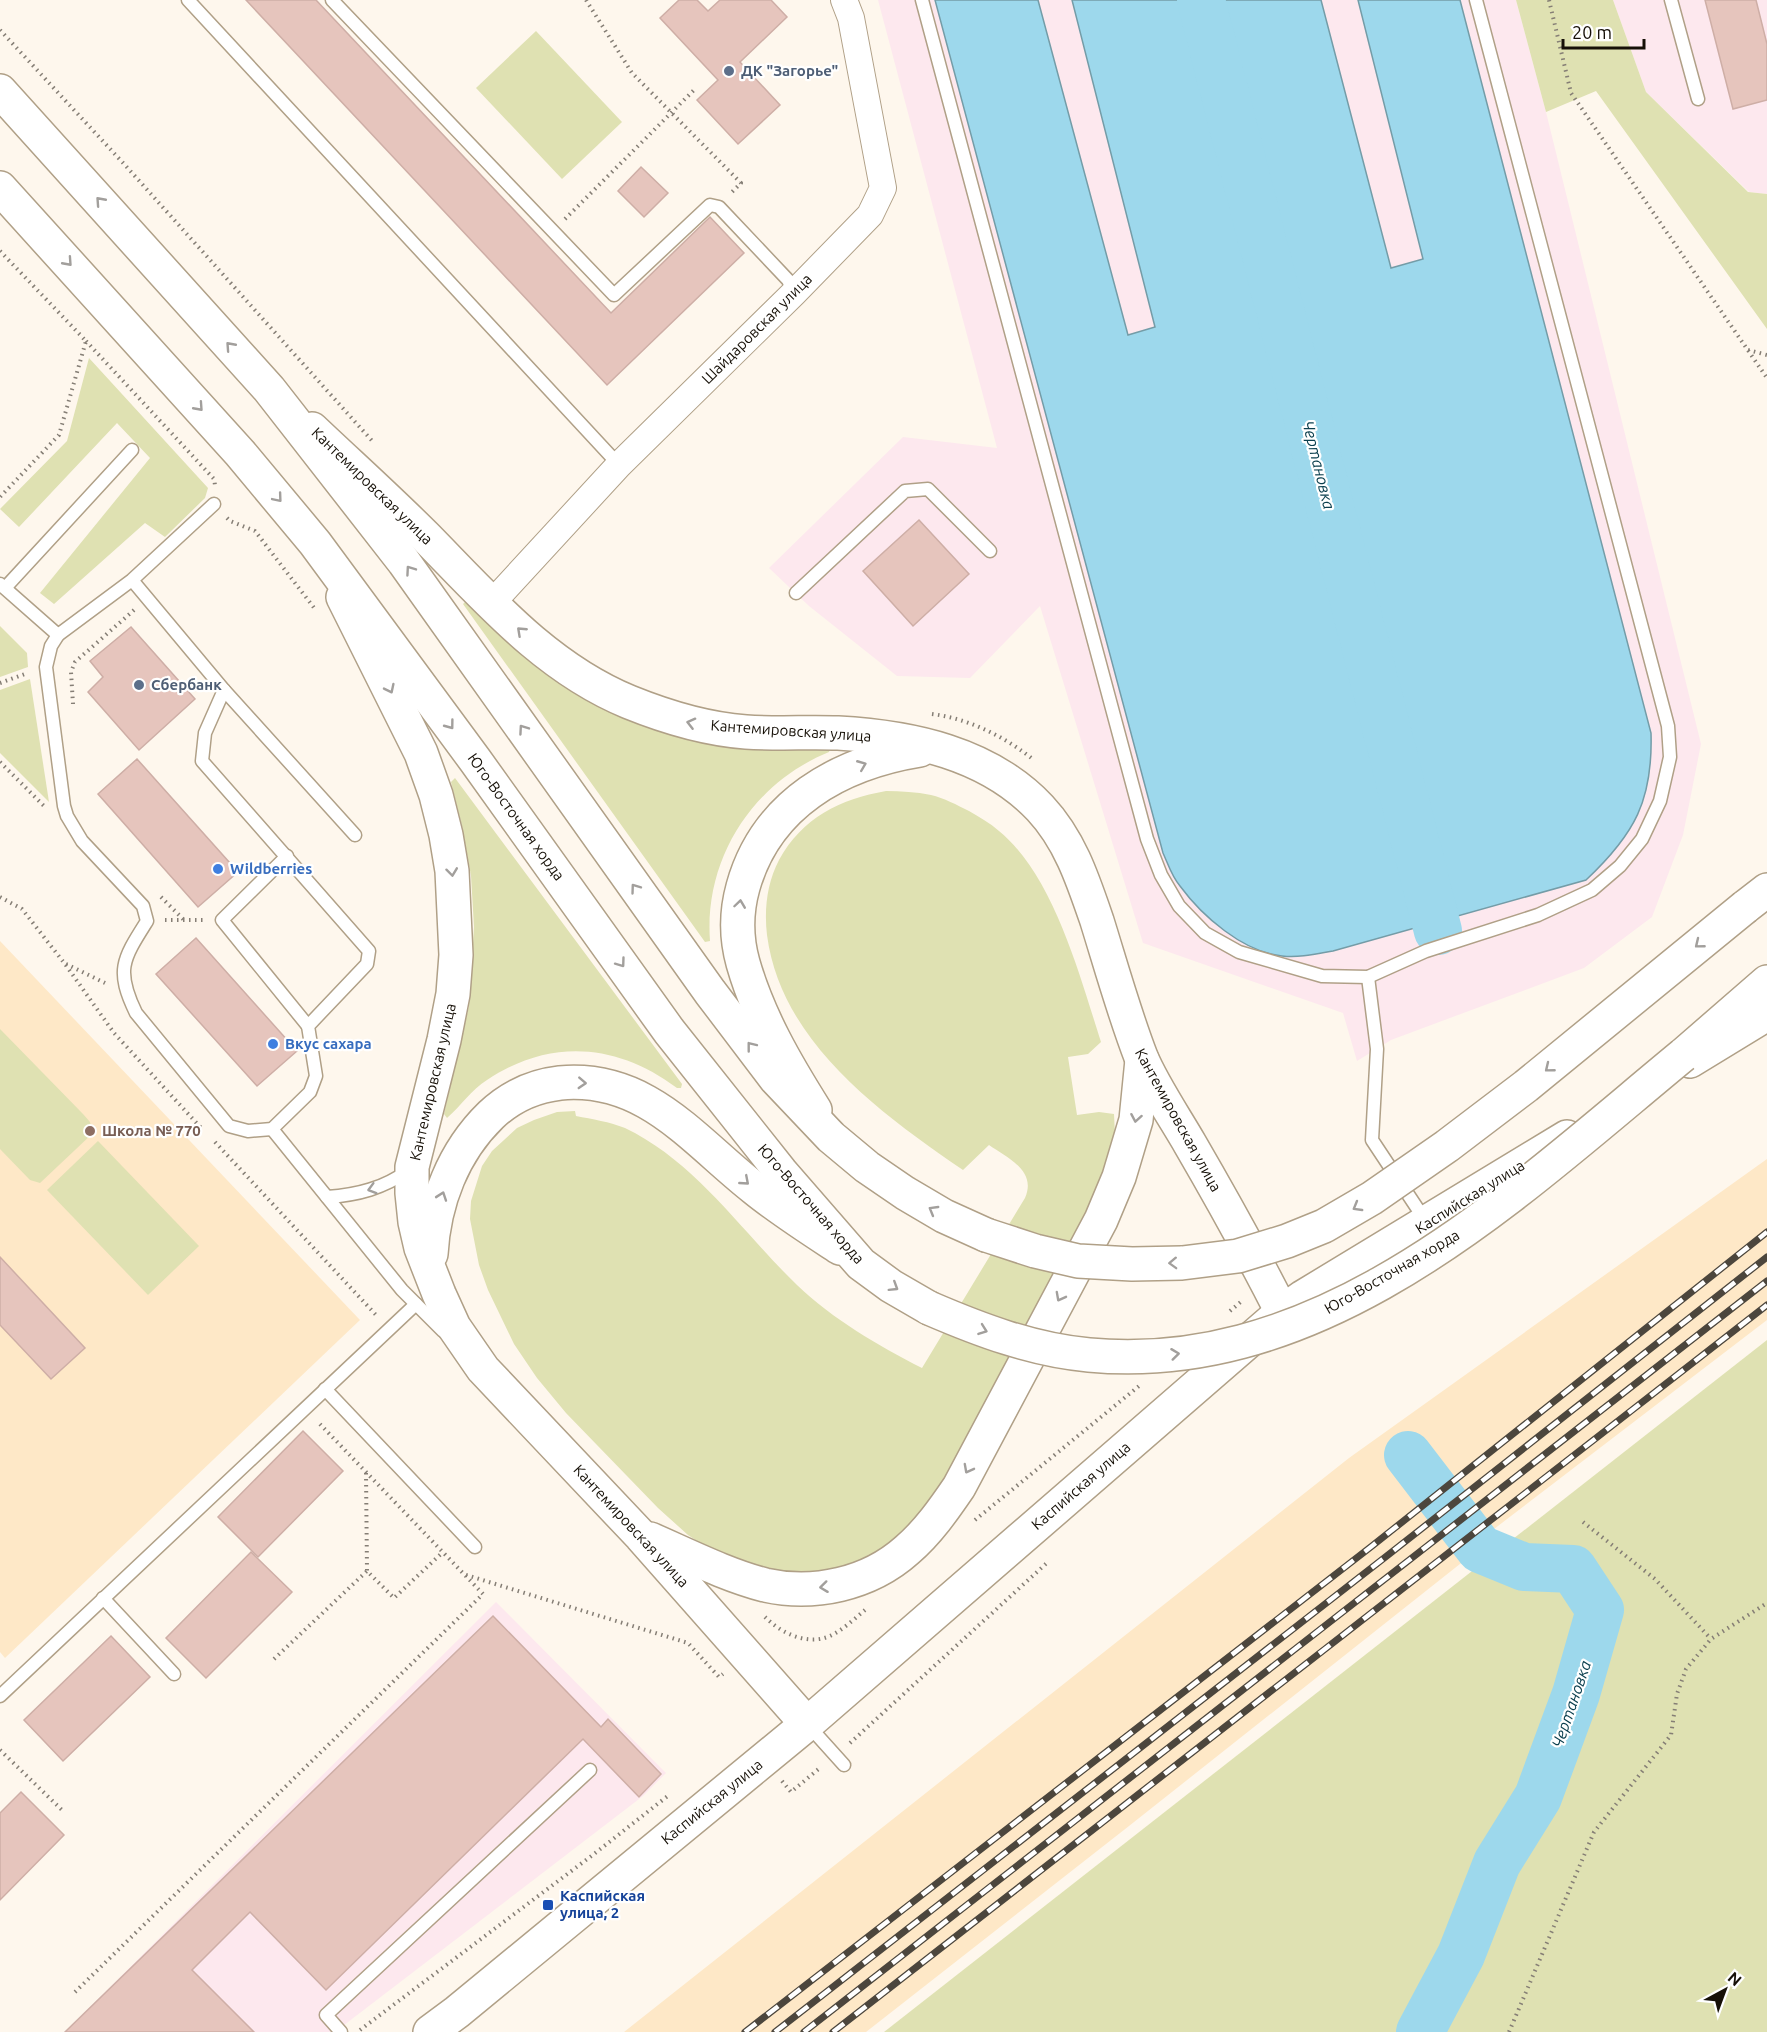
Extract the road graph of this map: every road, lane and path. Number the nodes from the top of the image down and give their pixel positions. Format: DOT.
graph roads {
  1 [pos="188,0"];
  2 [pos="332,0"];
  3 [pos="586,0"];
  4 [pos="844,0"];
  5 [pos="922,0"];
  6 [pos="1476,0"];
  7 [pos="1549,0"];
  8 [pos="1671,0"];
  9 [pos="0,30"];
  10 [pos="696,88"];
  11 [pos="0,92"];
  12 [pos="1698,99"];
  13 [pos="671,113"];
  14 [pos="0,188"];
  15 [pos="719,207"];
  16 [pos="553,232"];
  17 [pos="0,251"];
  18 [pos="794,293"];
  19 [pos="86,341"];
  20 [pos="1746,350"];
  21 [pos="1767,356"];
  22 [pos="1767,378"];
  23 [pos="269,389"];
  24 [pos="378,447"];
  25 [pos="132,450"];
  26 [pos="619,465"];
  27 [pos="216,489"];
  28 [pos="0,497"];
  29 [pos="214,504"];
  30 [pos="315,543"];
  31 [pos="990,551"];
  32 [pos="132,580"];
  33 [pos="3,586"];
  34 [pos="796,593"];
  35 [pos="148,597"];
  36 [pos="491,604"];
  37 [pos="319,615"];
  38 [pos="58,635"];
  39 [pos="29,673"];
  40 [pos="0,683"];
  41 [pos="225,690"];
  42 [pos="73,707"];
  43 [pos="926,713"];
  44 [pos="936,748"];
  45 [pos="1039,764"];
  46 [pos="355,835"];
  47 [pos="287,856"];
  48 [pos="1767,890"];
  49 [pos="159,895"];
  50 [pos="0,897"];
  51 [pos="184,920"];
  52 [pos="222,920"];
  53 [pos="147,921"];
  54 [pos="65,964"];
  55 [pos="1368,977"];
  56 [pos="1767,982"];
  57 [pos="126,992"];
  58 [pos="1767,1014"];
  59 [pos="308,1026"];
  60 [pos="1142,1060"];
  61 [pos="272,1129"];
  62 [pos="831,1137"];
  63 [pos="412,1167"];
  64 [pos="327,1197"];
  65 [pos="1428,1223"];
  66 [pos="861,1264"];
  67 [pos="431,1274"];
  68 [pos="1247,1297"];
  69 [pos="416,1304"];
  70 [pos="1229,1312"];
  71 [pos="1282,1312"];
  72 [pos="390,1329"];
  73 [pos="483,1369"];
  74 [pos="1145,1380"];
  75 [pos="325,1389"];
  76 [pos="305,1408"];
  77 [pos="366,1472"];
  78 [pos="1583,1522"];
  79 [pos="970,1524"];
  80 [pos="641,1536"];
  81 [pos="475,1548"];
  82 [pos="443,1552"];
  83 [pos="1048,1561"];
  84 [pos="367,1571"];
  85 [pos="464,1575"];
  86 [pos="103,1598"];
  87 [pos="1767,1603"];
  88 [pos="868,1607"];
  89 [pos="761,1613"];
  90 [pos="1711,1639"];
  91 [pos="274,1659"];
  92 [pos="726,1671"];
  93 [pos="174,1674"];
  94 [pos="0,1695"];
  95 [pos="807,1724"];
  96 [pos="0,1750"];
  97 [pos="840,1760"];
  98 [pos="590,1770"];
  99 [pos="791,1792"];
  100 [pos="669,1795"];
  101 [pos="63,1811"];
  102 [pos="75,1992"];
  103 [pos="435,2029"];
  104 [pos="341,2032"];
  105 [pos="357,2032"];
  106 [pos="1509,2032"];
  1 -- 26 [label="lane"];
  2 -- 16 [label="lane"];
  3 -- 13 [label="path"];
  4 -- 18 [label="street, Шайдаровская улица"];
  5 -- 55 [label="lane"];
  6 -- 55 [label="lane"];
  7 -- 20 [label="path"];
  8 -- 12 [label="lane"];
  9 -- 24 [label="path"];
  10 -- 13 [label="path"];
  23 -- 11 [label="main road, Кантемировская улица, one-way"];
  13 -- 15 [label="path"];
  13 -- 16 [label="path"];
  14 -- 30 [label="main road, Юго-Восточная хорда, one-way"];
  15 -- 16 [label="lane"];
  15 -- 18 [label="lane"];
  17 -- 19 [label="path"];
  18 -- 26 [label="street, Шайдаровская улица"];
  19 -- 27 [label="path"];
  19 -- 28 [label="path"];
  20 -- 21 [label="path"];
  20 -- 22 [label="path"];
  23 -- 36 [label="main road, Кантемировская улица"];
  62 -- 23 [label="main road, one-way"];
  25 -- 33 [label="lane"];
  26 -- 36 [label="street, Шайдаровская улица"];
  29 -- 32 [label="lane"];
  29 -- 37 [label="path"];
  30 -- 63 [label="main road, Кантемировская улица, one-way"];
  30 -- 66 [label="main road, Юго-Восточная хорда, one-way"];
  31 -- 34 [label="lane"];
  32 -- 35 [label="lane"];
  32 -- 38 [label="lane"];
  33 -- 38 [label="lane"];
  35 -- 41 [label="lane"];
  35 -- 42 [label="path"];
  44 -- 36 [label="main road, Кантемировская улица, one-way"];
  38 -- 53 [label="lane"];
  39 -- 40 [label="path"];
  41 -- 46 [label="lane"];
  41 -- 47 [label="lane"];
  43 -- 45 [label="path"];
  44 -- 60 [label="main road, Кантемировская улица"];
  62 -- 44 [label="main road, one-way"];
  47 -- 52 [label="lane"];
  47 -- 59 [label="lane"];
  48 -- 62 [label="main road, one-way, bridge"];
  49 -- 51 [label="path"];
  50 -- 54 [label="path"];
  51 -- 52 [label="path"];
  51 -- 53 [label="path"];
  52 -- 59 [label="lane"];
  53 -- 57 [label="lane"];
  54 -- 57 [label="path"];
  54 -- 72 [label="path"];
  55 -- 65 [label="lane"];
  66 -- 56 [label="main road, Юго-Восточная хорда, one-way, bridge"];
  57 -- 61 [label="lane"];
  58 -- 65 [label="main road, Каспийская улица"];
  59 -- 61 [label="lane"];
  60 -- 71 [label="main road, Кантемировская улица"];
  60 -- 80 [label="main road, one-way"];
  61 -- 64 [label="lane"];
  63 -- 64 [label="lane, one-way"];
  63 -- 67 [label="main road, Кантемировская улица"];
  64 -- 69 [label="lane"];
  65 -- 71 [label="main road, Каспийская улица"];
  67 -- 66 [label="main road, one-way"];
  67 -- 73 [label="main road, Кантемировская улица"];
  68 -- 70 [label="path"];
  69 -- 72 [label="lane"];
  69 -- 73 [label="lane"];
  71 -- 95 [label="main road, Каспийская улица"];
  72 -- 75 [label="lane"];
  73 -- 80 [label="main road, Кантемировская улица"];
  74 -- 79 [label="path"];
  75 -- 76 [label="lane"];
  75 -- 81 [label="lane"];
  76 -- 77 [label="path"];
  76 -- 86 [label="lane"];
  77 -- 82 [label="path"];
  77 -- 84 [label="path"];
  78 -- 90 [label="path"];
  80 -- 95 [label="main road, Кантемировская улица"];
  82 -- 84 [label="path"];
  82 -- 85 [label="path"];
  83 -- 97 [label="path"];
  84 -- 91 [label="path"];
  85 -- 92 [label="path"];
  85 -- 102 [label="path"];
  86 -- 93 [label="lane"];
  86 -- 94 [label="lane"];
  87 -- 90 [label="path"];
  88 -- 89 [label="path"];
  90 -- 106 [label="path"];
  95 -- 97 [label="lane"];
  95 -- 103 [label="main road, Каспийская улица"];
  96 -- 101 [label="path"];
  97 -- 99 [label="path"];
  98 -- 104 [label="lane"];
  100 -- 105 [label="path"];
}
